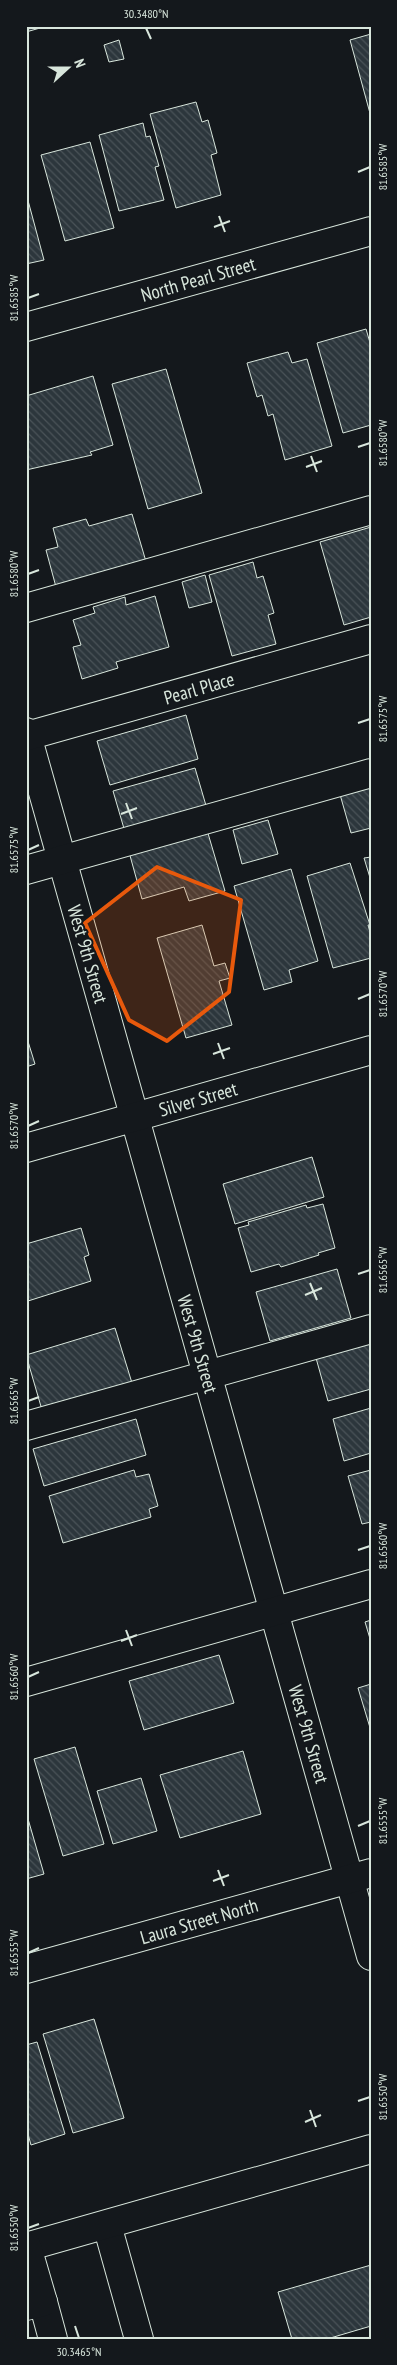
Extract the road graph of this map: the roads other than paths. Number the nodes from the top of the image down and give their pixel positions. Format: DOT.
graph roads {
  1 [pos="371,230"];
  2 [pos="26,328"];
  3 [pos="371,510"];
  4 [pos="26,608"];
  5 [pos="371,639"];
  6 [pos="27,734"];
  7 [pos="371,773"];
  8 [pos="62,861"];
  9 [pos="26,870"];
  10 [pos="371,1050"];
  11 [pos="133,1117"];
  12 [pos="26,1148"];
  13 [pos="371,1329"];
  14 [pos="207,1376"];
  15 [pos="26,1426"];
  16 [pos="371,1584"];
  17 [pos="274,1612"];
  18 [pos="26,1682"];
  19 [pos="360,1876"];
  20 [pos="371,1956"];
  21 [pos="26,1969"];
  22 [pos="371,2149"];
  23 [pos="107,2225"];
  24 [pos="27,2247"];
  25 [pos="35,2304"];
  26 [pos="53,2339"];
  27 [pos="139,2339"];
  1 -- 2 [label="street, North Pearl Street"];
  3 -- 4 [label="street"];
  5 -- 6 [label="street, Pearl Place"];
  6 -- 8 [label="street, West 9th Street"];
  7 -- 8 [label="street"];
  8 -- 9 [label="street"];
  8 -- 11 [label="street, West 9th Street"];
  10 -- 11 [label="street, Silver Street"];
  11 -- 12 [label="street, Silver Street"];
  11 -- 14 [label="street, West 9th Street"];
  13 -- 14 [label="street"];
  14 -- 15 [label="street"];
  14 -- 17 [label="street, West 9th Street"];
  16 -- 17 [label="street"];
  17 -- 18 [label="street"];
  17 -- 19 [label="street, West 9th Street"];
  19 -- 20 [label="street, West 9th Street"];
  19 -- 21 [label="street, Laura Street North"];
  22 -- 23 [label="street"];
  23 -- 24 [label="street"];
  23 -- 27 [label="street"];
  24 -- 25 [label="street"];
  25 -- 26 [label="street"];
}
